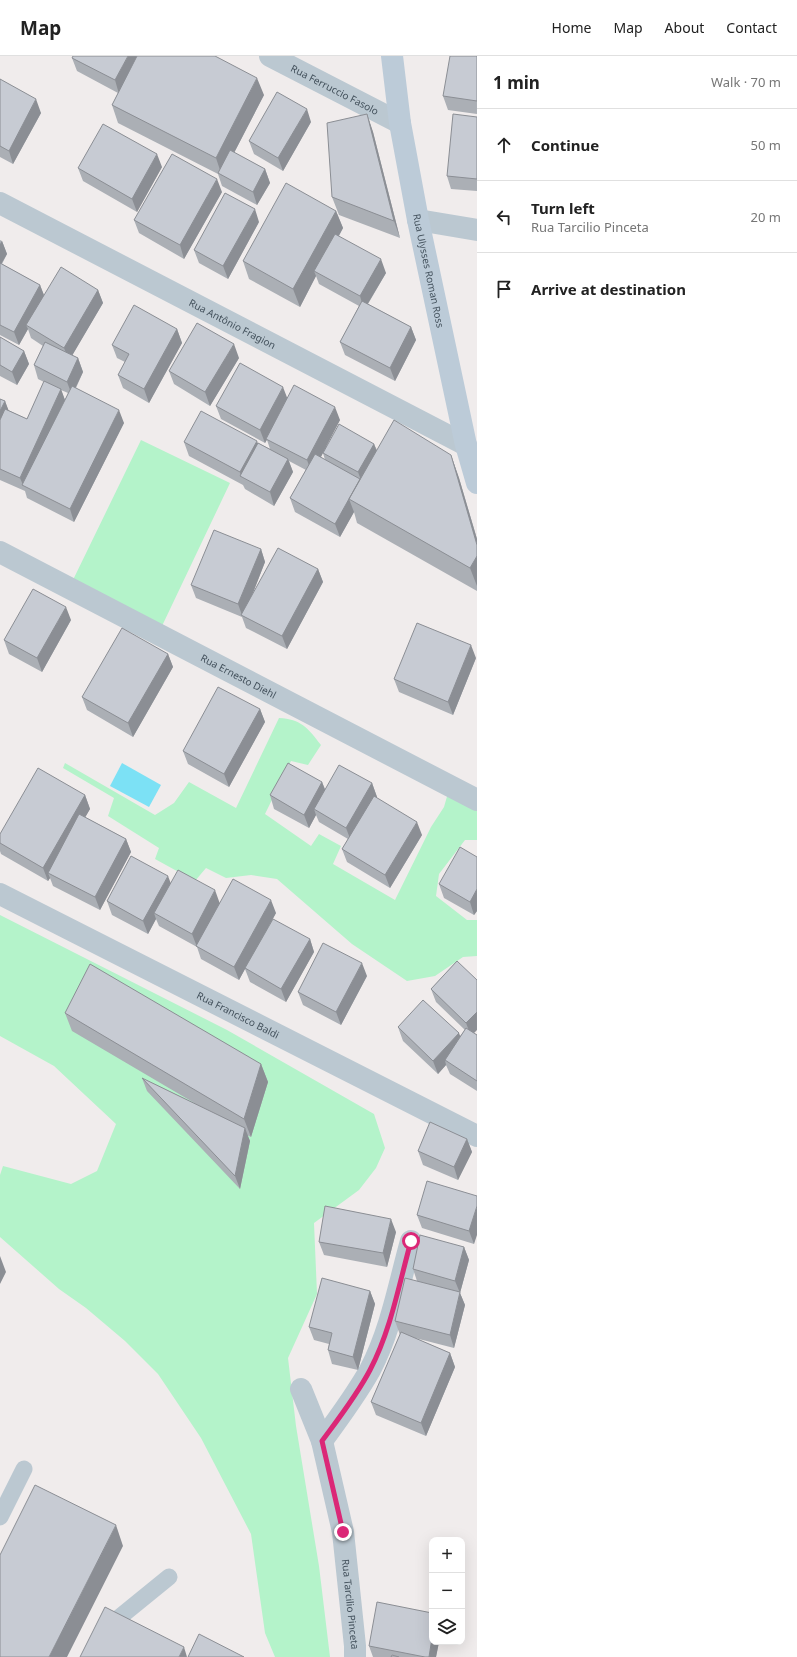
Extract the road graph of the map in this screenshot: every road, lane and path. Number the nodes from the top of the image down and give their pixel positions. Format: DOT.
graph roads {
  1 [pos="270,56"];
  2 [pos="392,56"];
  3 [pos="400,123"];
  4 [pos="0,203"];
  5 [pos="418,220"];
  6 [pos="477,230"];
  7 [pos="466,445"];
  8 [pos="477,483"];
  9 [pos="0,552"];
  10 [pos="477,800"];
  11 [pos="0,894"];
  12 [pos="477,1136"];
  13 [pos="411,1241"];
  14 [pos="301,1389"];
  15 [pos="322,1441"];
  16 [pos="24,1468"];
  17 [pos="0,1517"];
  18 [pos="169,1577"];
  19 [pos="90,1657"];
  20 [pos="355,1657"];
  1 -- 3 [label="street, Rua Ferruccio Fasolo"];
  2 -- 3 [label="street, Rua Ulysses Roman Ross"];
  3 -- 5 [label="street, Rua Ulysses Roman Ross"];
  4 -- 7 [label="street, Rua Antônio Fragion"];
  5 -- 6 [label="street"];
  5 -- 7 [label="street, Rua Ulysses Roman Ross"];
  7 -- 8 [label="street, Rua Ulysses Roman Ross"];
  9 -- 10 [label="street, Rua Ernesto Diehl"];
  11 -- 12 [label="street, Rua Francisco Baldi"];
  13 -- 15 [label="street"];
  14 -- 15 [label="street, Rua Tarcilio Pinceta"];
  15 -- 20 [label="street, Rua Tarcilio Pinceta"];
  16 -- 17 [label="lane"];
  18 -- 19 [label="lane"];
}
